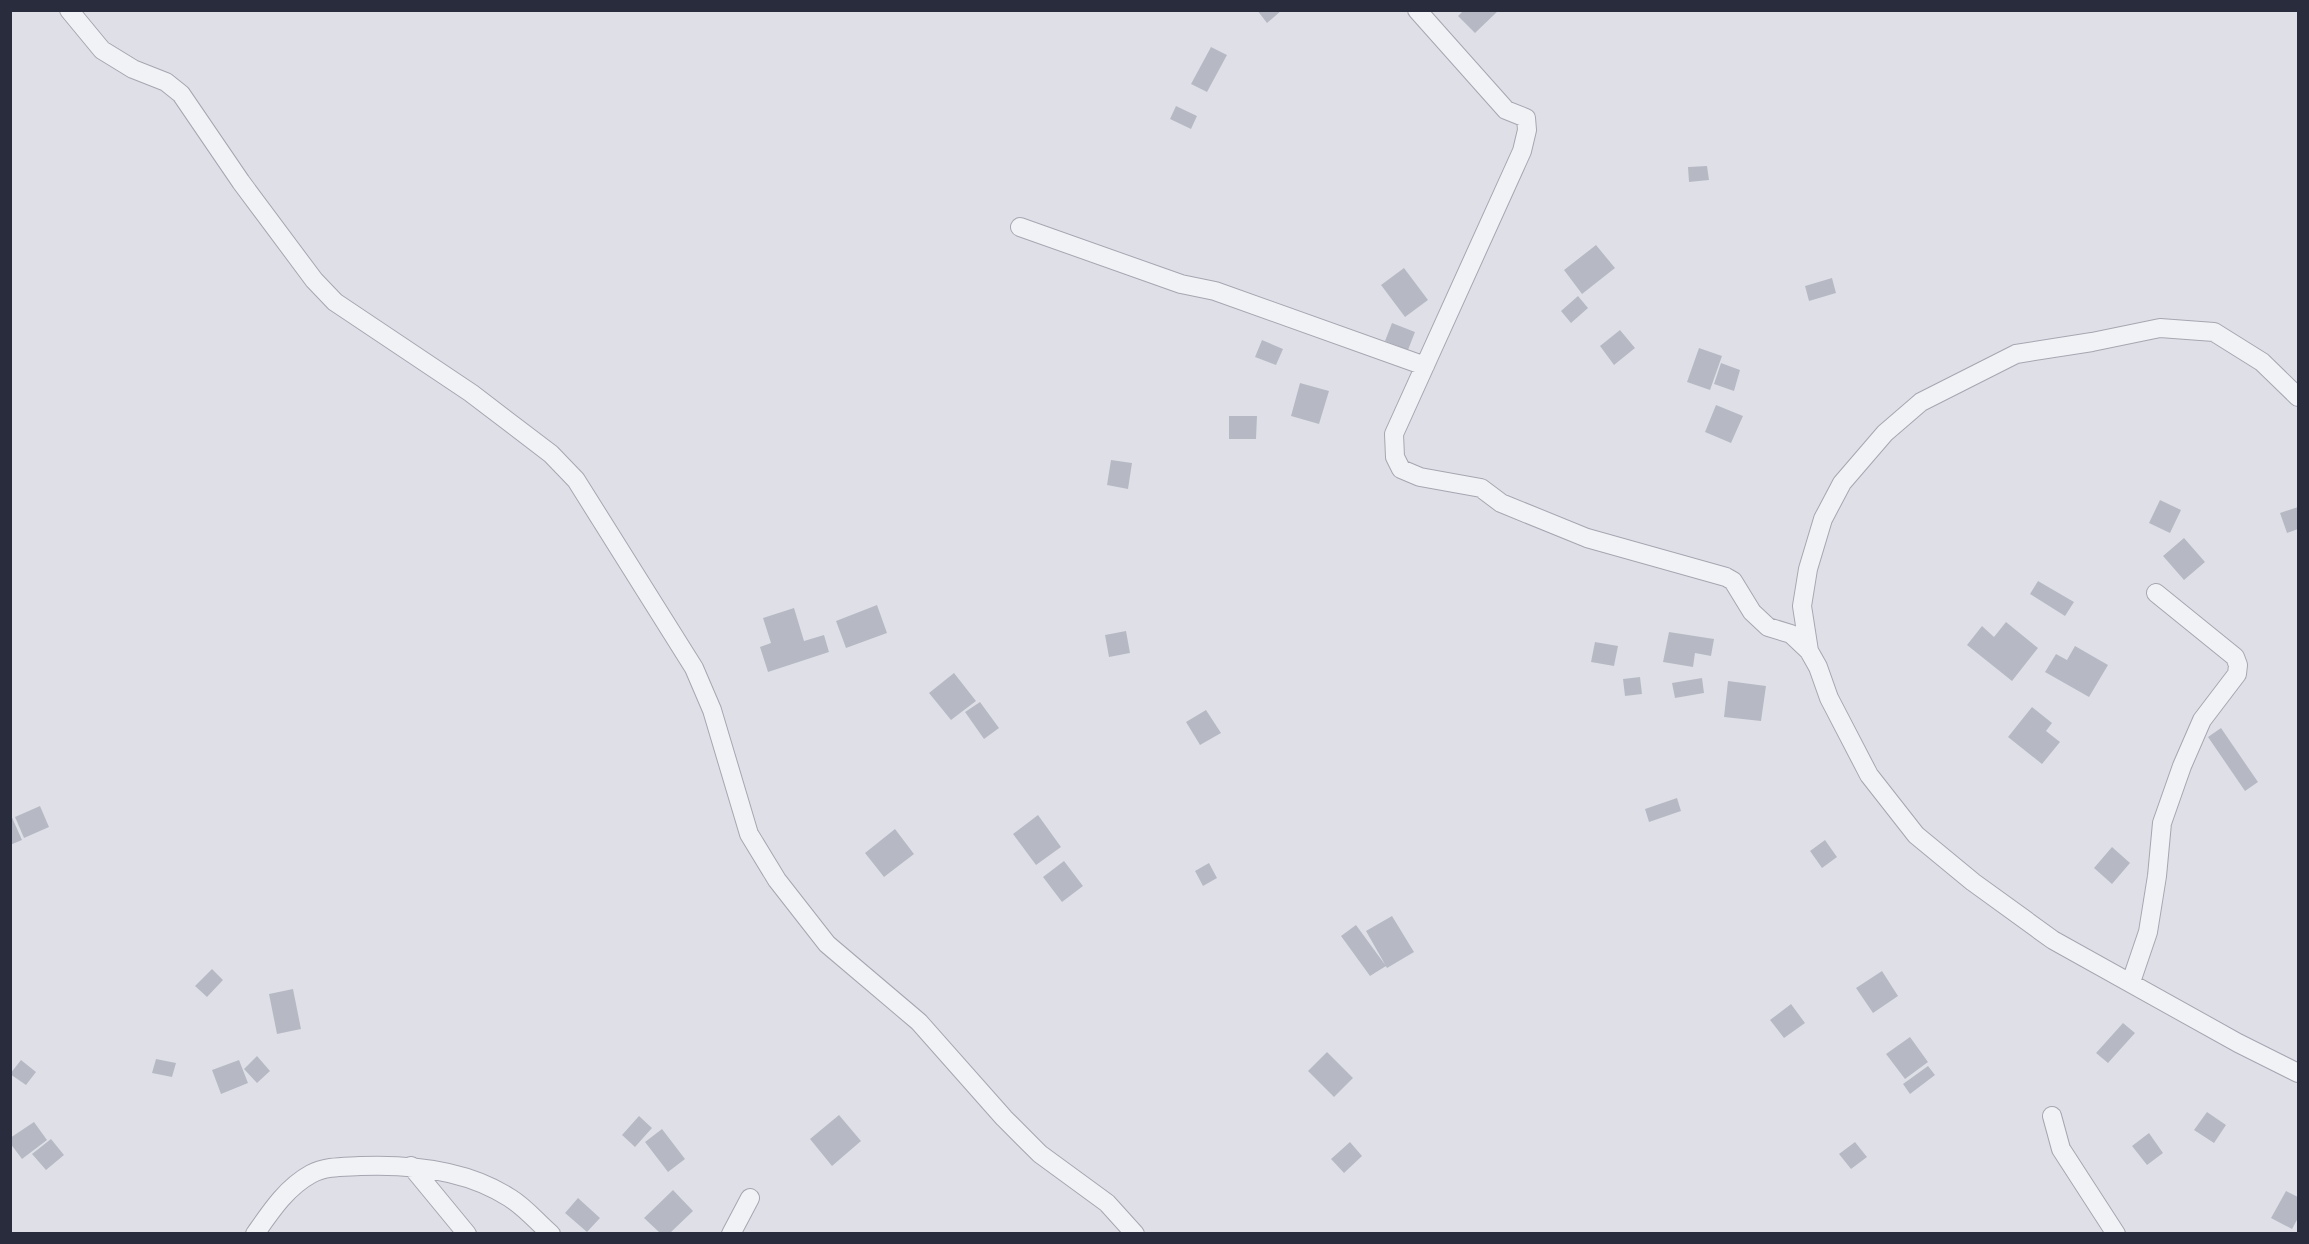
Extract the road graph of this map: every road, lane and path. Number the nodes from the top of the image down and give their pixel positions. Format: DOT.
graph roads {
  1 [pos="69,10"];
  2 [pos="1417,10"];
  3 [pos="1020,227"];
  4 [pos="1425,366"];
  5 [pos="2298,397"];
  6 [pos="2156,593"];
  7 [pos="1809,651"];
  8 [pos="2131,982"];
  9 [pos="2298,1073"];
  10 [pos="2052,1116"];
  11 [pos="411,1166"];
  12 [pos="750,1197"];
  13 [pos="255,1233"];
  14 [pos="467,1233"];
  15 [pos="551,1233"];
  16 [pos="731,1233"];
  17 [pos="1135,1233"];
  18 [pos="2116,1233"];
  1 -- 17 [label="street"];
  2 -- 4 [label="street"];
  3 -- 4 [label="street"];
  4 -- 7 [label="street"];
  5 -- 7 [label="street"];
  6 -- 8 [label="street"];
  7 -- 8 [label="street"];
  8 -- 9 [label="street"];
  10 -- 18 [label="street"];
  11 -- 13 [label="street"];
  11 -- 14 [label="street"];
  11 -- 15 [label="street"];
  12 -- 16 [label="street"];
}
